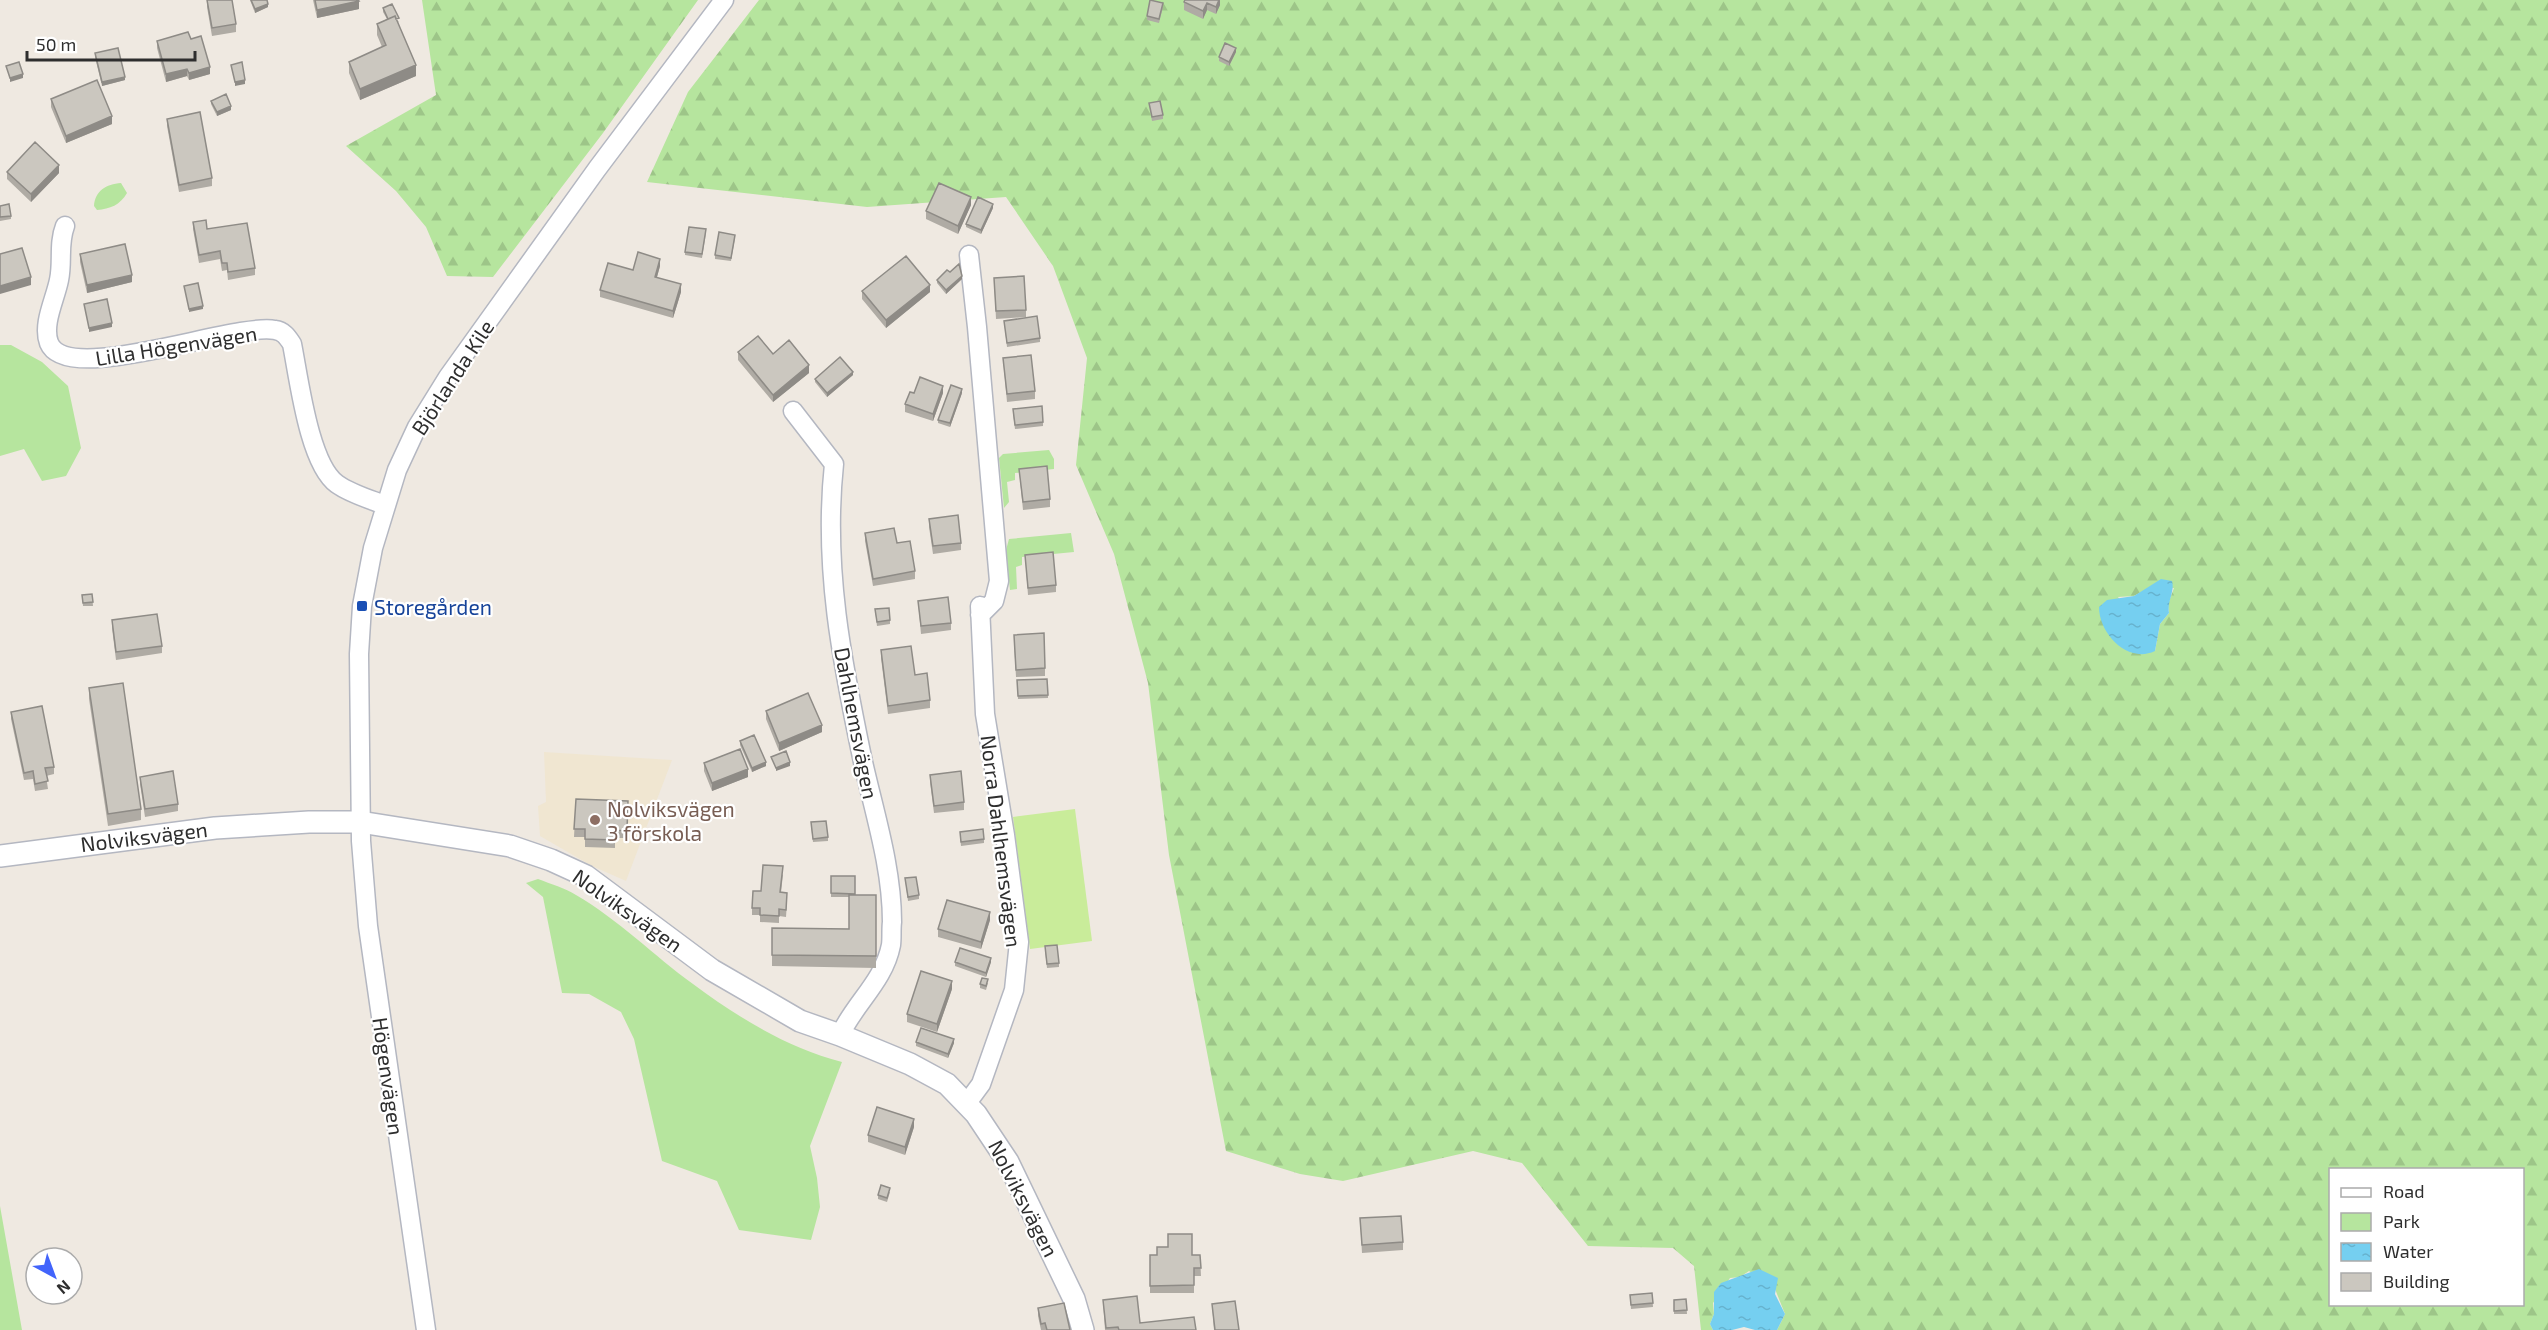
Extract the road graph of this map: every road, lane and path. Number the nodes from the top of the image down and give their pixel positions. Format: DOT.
graph roads {
  1 [pos="724,0"];
  2 [pos="64,226"];
  3 [pos="969,255"];
  4 [pos="793,411"];
  5 [pos="385,505"];
  6 [pos="360,822"];
  7 [pos="0,856"];
  8 [pos="840,1035"];
  9 [pos="967,1102"];
  10 [pos="426,1330"];
  11 [pos="1083,1330"];
  1 -- 5 [label="street, Björlanda Kile"];
  2 -- 5 [label="street, Lilla Högenvägen"];
  3 -- 9 [label="street, Norra Dahlhemsvägen"];
  4 -- 8 [label="street, Dahlhemsvägen"];
  5 -- 6 [label="street, Björlanda Kile"];
  6 -- 7 [label="street, Nolviksvägen"];
  6 -- 8 [label="street, Nolviksvägen"];
  6 -- 10 [label="street, Högenvägen"];
  8 -- 9 [label="street, Nolviksvägen"];
  9 -- 11 [label="street, Nolviksvägen"];
}
